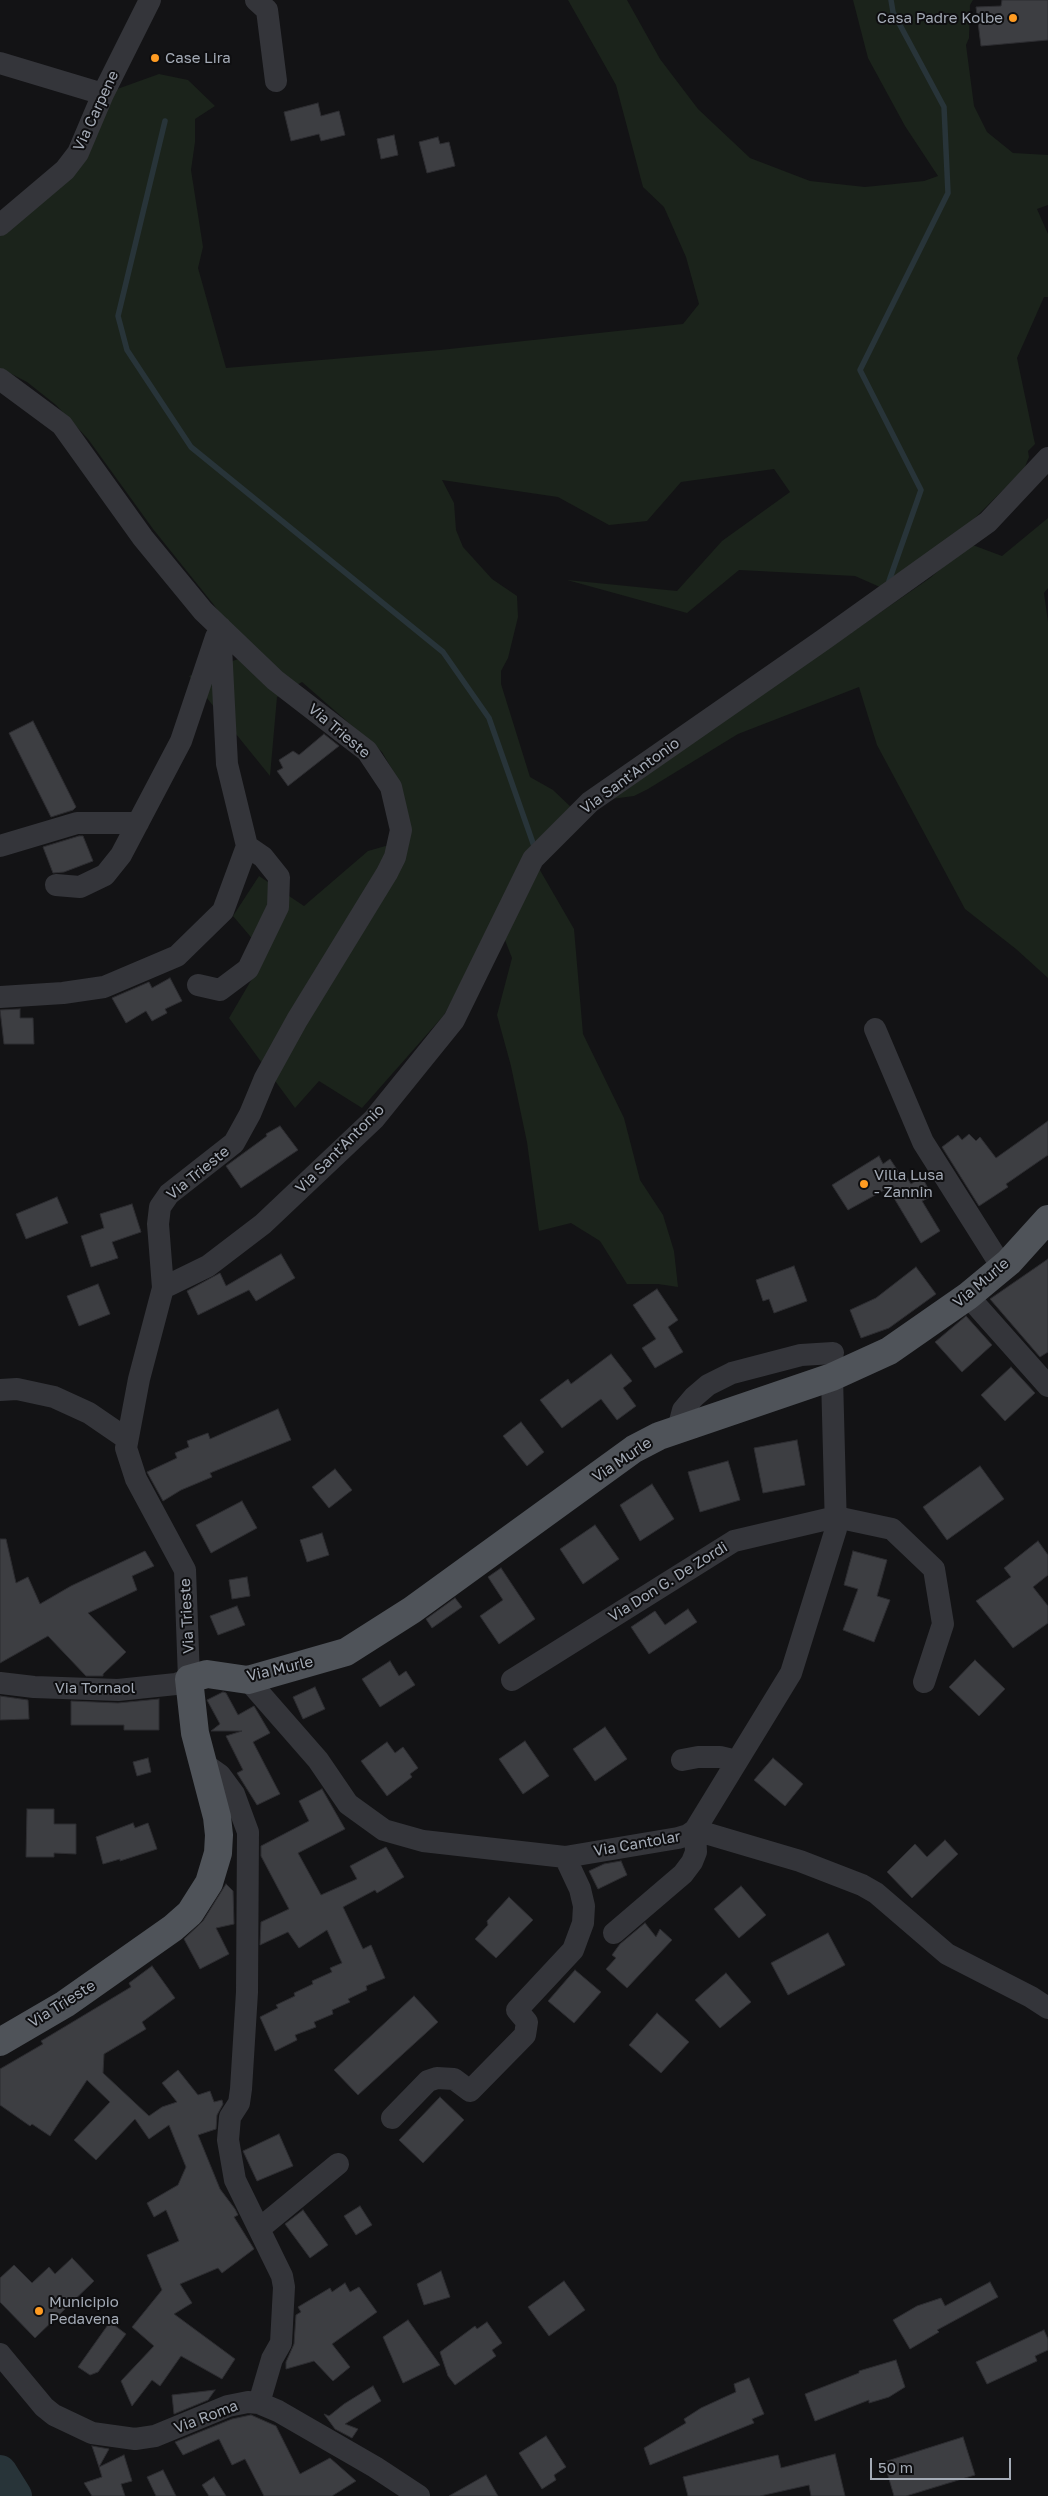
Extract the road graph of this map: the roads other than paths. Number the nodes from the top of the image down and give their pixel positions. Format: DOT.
graph roads {
  1 [pos="150,0"];
  2 [pos="256,0"];
  3 [pos="0,63"];
  4 [pos="276,81"];
  5 [pos="103,94"];
  6 [pos="0,225"];
  7 [pos="0,379"];
  8 [pos="1048,458"];
  9 [pos="220,627"];
  10 [pos="138,823"];
  11 [pos="0,846"];
  12 [pos="247,846"];
  13 [pos="56,885"];
  14 [pos="198,985"];
  15 [pos="0,997"];
  16 [pos="875,1029"];
  17 [pos="1048,1219"];
  18 [pos="1002,1268"];
  19 [pos="163,1288"];
  20 [pos="968,1296"];
  21 [pos="833,1365"];
  22 [pos="1048,1386"];
  23 [pos="0,1390"];
  24 [pos="678,1429"];
  25 [pos="127,1439"];
  26 [pos="836,1517"];
  27 [pos="189,1679"];
  28 [pos="248,1680"];
  29 [pos="512,1680"];
  30 [pos="924,1682"];
  31 [pos="0,1683"];
  32 [pos="682,1760"];
  33 [pos="737,1761"];
  34 [pos="203,1763"];
  35 [pos="695,1830"];
  36 [pos="565,1857"];
  37 [pos="614,1933"];
  38 [pos="1048,2008"];
  39 [pos="0,2042"];
  40 [pos="392,2118"];
  41 [pos="338,2164"];
  42 [pos="259,2229"];
  43 [pos="0,2354"];
  44 [pos="259,2403"];
  45 [pos="419,2496"];
  1 -- 5 [label="street, Via Carpene"];
  2 -- 4 [label="street"];
  3 -- 5 [label="street"];
  5 -- 6 [label="street, Via Carpene"];
  7 -- 9 [label="street, Via Trieste"];
  8 -- 19 [label="street, Via Sant'Antonio"];
  9 -- 10 [label="street"];
  9 -- 12 [label="street"];
  9 -- 19 [label="street, Via Trieste"];
  10 -- 11 [label="street"];
  10 -- 13 [label="street"];
  12 -- 14 [label="street"];
  12 -- 15 [label="street"];
  16 -- 18 [label="street"];
  17 -- 18 [label="main road, Via Murle"];
  18 -- 20 [label="main road, Via Murle"];
  19 -- 25 [label="street, Via Trieste"];
  20 -- 21 [label="main road, Via Murle"];
  20 -- 22 [label="street"];
  21 -- 24 [label="main road, Via Murle"];
  21 -- 24 [label="street"];
  21 -- 26 [label="street"];
  23 -- 25 [label="street"];
  24 -- 28 [label="main road, Via Murle"];
  25 -- 27 [label="street, Via Trieste"];
  26 -- 29 [label="street, Via Don G. De Zordi"];
  26 -- 30 [label="street, Via Don G. De Zordi"];
  26 -- 33 [label="street"];
  27 -- 28 [label="main road, Via Murle"];
  27 -- 31 [label="street, Via Tornaol"];
  27 -- 34 [label="main road, Via Trieste"];
  28 -- 36 [label="street, Via Cantolar"];
  32 -- 33 [label="street"];
  33 -- 35 [label="street"];
  34 -- 39 [label="main road, Via Trieste"];
  34 -- 42 [label="street"];
  35 -- 36 [label="street, Via Cantolar"];
  35 -- 37 [label="street"];
  35 -- 38 [label="street, Via Cantolar"];
  36 -- 40 [label="street"];
  41 -- 42 [label="street"];
  42 -- 44 [label="street"];
  43 -- 44 [label="street, Via Roma"];
  44 -- 45 [label="street, Via Roma"];
}
